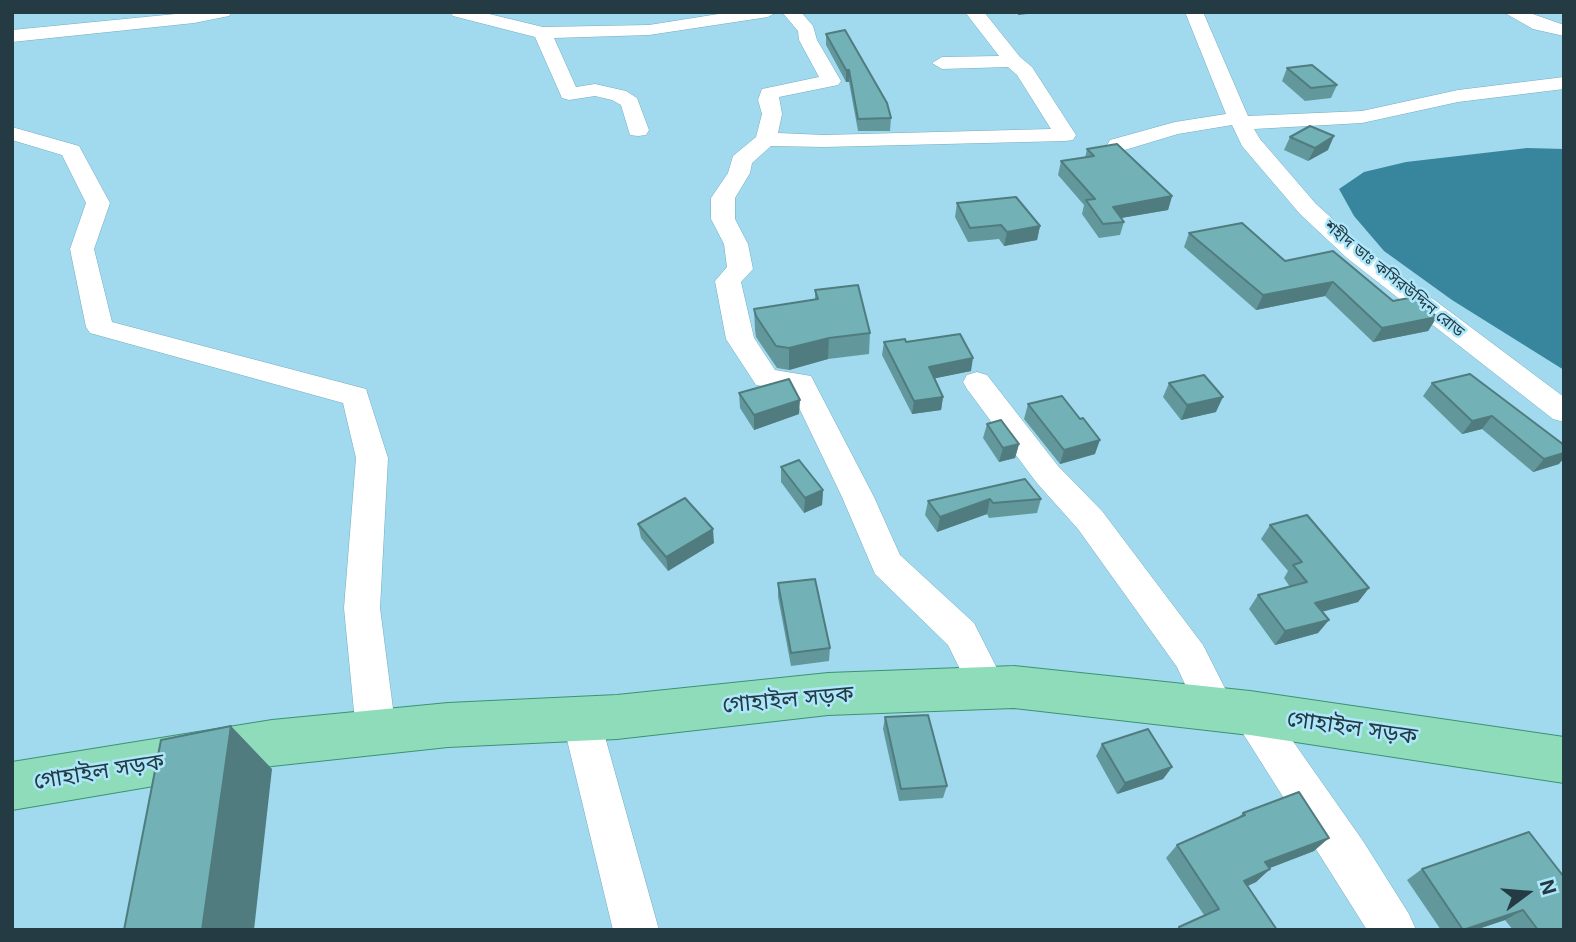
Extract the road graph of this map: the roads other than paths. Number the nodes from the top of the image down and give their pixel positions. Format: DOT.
graph roads {
  1 [pos="223,12"];
  2 [pos="459,12"];
  3 [pos="631,12"];
  4 [pos="768,12"];
  5 [pos="791,12"];
  6 [pos="974,12"];
  7 [pos="1194,12"];
  8 [pos="1512,12"];
  9 [pos="649,30"];
  10 [pos="1564,32"];
  11 [pos="543,33"];
  12 [pos="12,36"];
  13 [pos="1013,61"];
  14 [pos="942,63"];
  15 [pos="1564,83"];
  16 [pos="1240,120"];
  17 [pos="638,130"];
  18 [pos="12,133"];
  19 [pos="766,139"];
  20 [pos="1118,145"];
  21 [pos="977,382"];
  22 [pos="1564,412"];
  23 [pos="988,688"];
  24 [pos="1233,710"];
  25 [pos="581,719"];
  26 [pos="376,732"];
  27 [pos="1564,760"];
  28 [pos="12,786"];
  29 [pos="636,930"];
  30 [pos="1394,930"];
  1 -- 12 [label="street"];
  2 -- 11 [label="street"];
  3 -- 9 [label="street"];
  4 -- 9 [label="street"];
  5 -- 19 [label="street"];
  6 -- 13 [label="street"];
  7 -- 16 [label="street, শহীদ ডাঃ কসিরউদ্দিন রোড"];
  8 -- 10 [label="street"];
  9 -- 11 [label="street"];
  11 -- 17 [label="street"];
  13 -- 14 [label="street"];
  13 -- 19 [label="street"];
  15 -- 16 [label="street"];
  16 -- 20 [label="street"];
  16 -- 22 [label="street, শহীদ ডাঃ কসিরউদ্দিন রোড"];
  18 -- 26 [label="street"];
  19 -- 23 [label="street"];
  21 -- 24 [label="street"];
  23 -- 24 [label="main road, গোহাইল সড়ক"];
  23 -- 25 [label="main road, গোহাইল সড়ক"];
  24 -- 27 [label="main road, গোহাইল সড়ক"];
  24 -- 30 [label="street"];
  25 -- 26 [label="main road, গোহাইল সড়ক"];
  25 -- 29 [label="street"];
  26 -- 28 [label="main road, গোহাইল সড়ক"];
}
